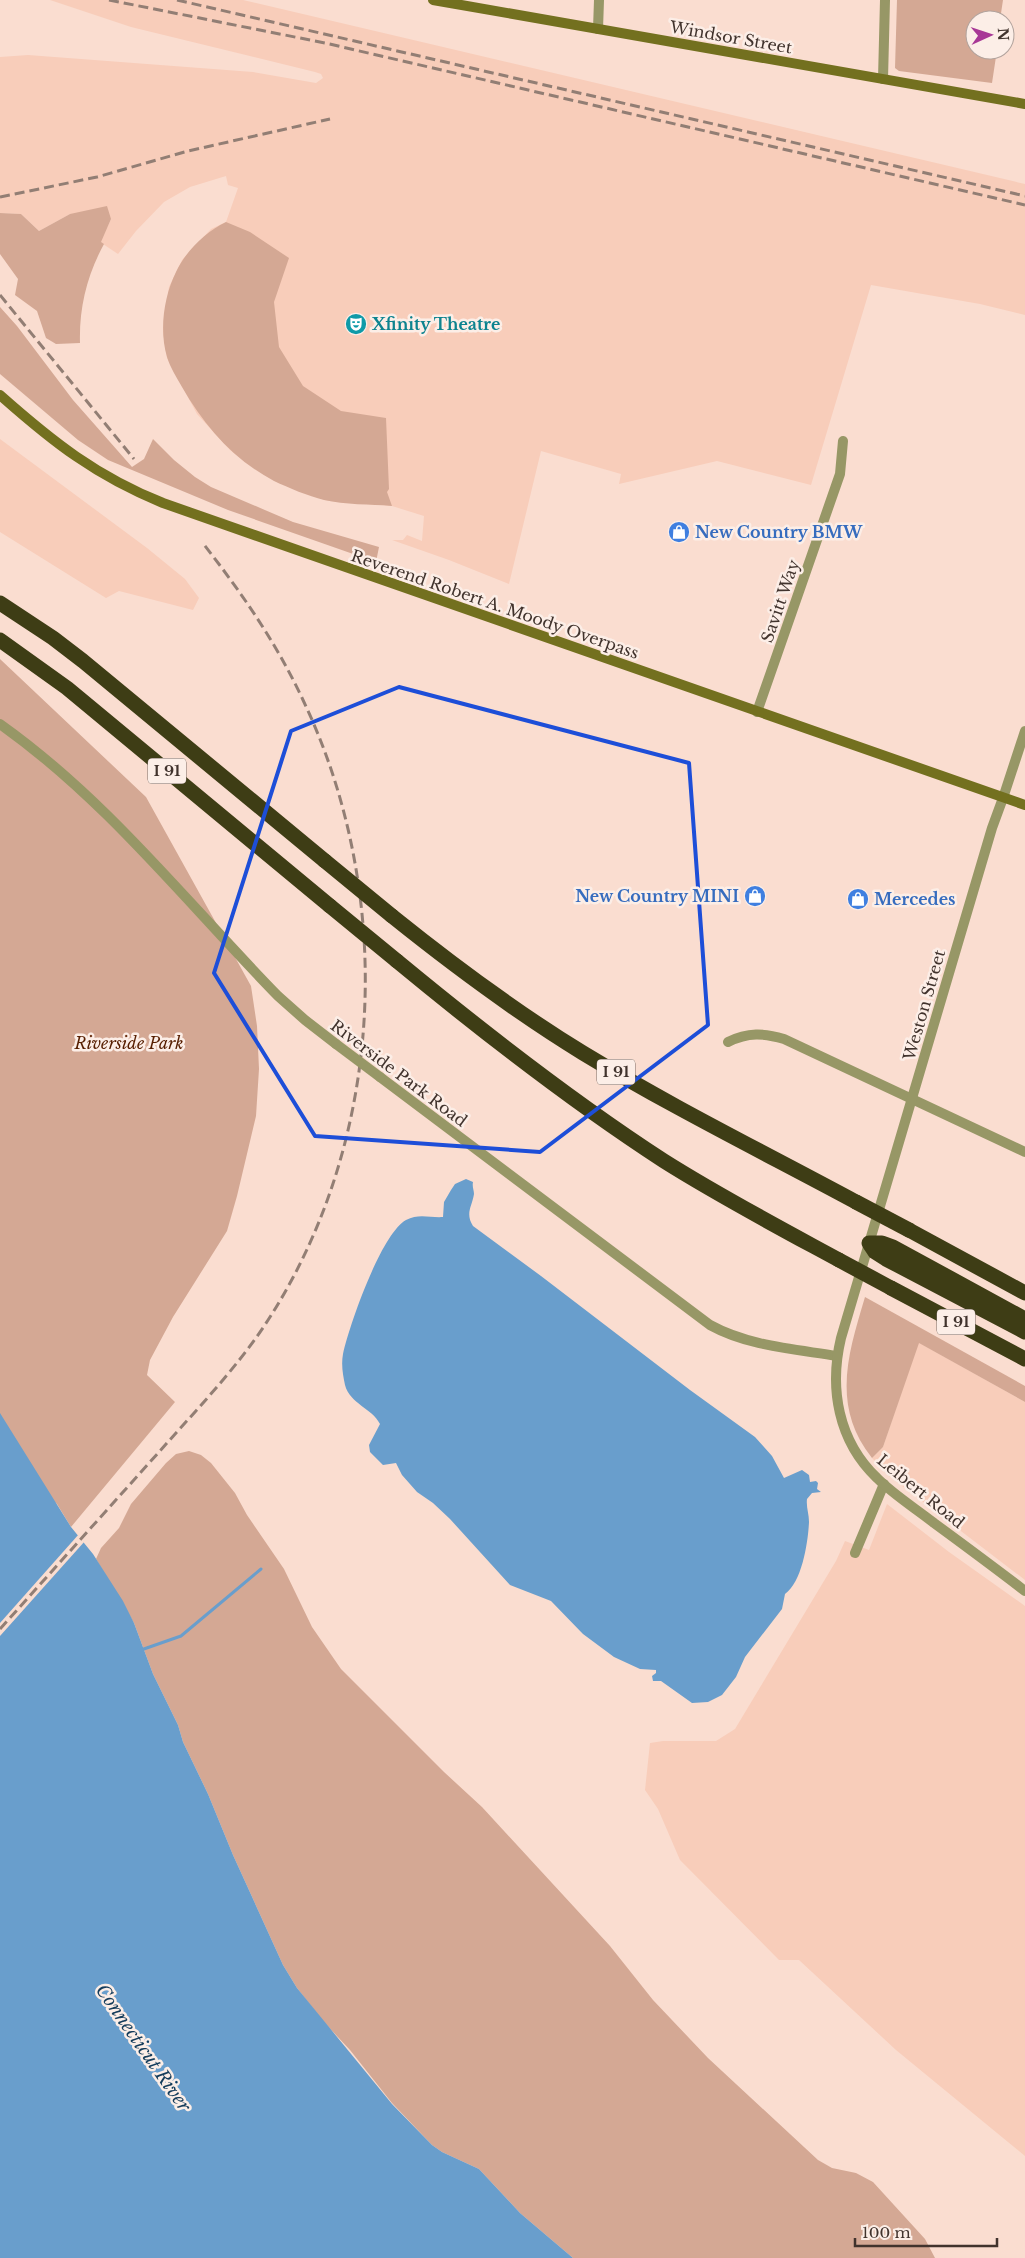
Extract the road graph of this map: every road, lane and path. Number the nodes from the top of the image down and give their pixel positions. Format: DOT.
graph roads {
  1 [pos="432,0"];
  2 [pos="599,0"];
  3 [pos="885,0"];
  4 [pos="598,29"];
  5 [pos="883,79"];
  6 [pos="1025,104"];
  7 [pos="0,395"];
  8 [pos="843,441"];
  9 [pos="0,603"];
  10 [pos="0,640"];
  11 [pos="757,712"];
  12 [pos="0,724"];
  13 [pos="1025,731"];
  14 [pos="1004,798"];
  15 [pos="1025,806"];
  16 [pos="728,1042"];
  17 [pos="912,1098"];
  18 [pos="1025,1152"];
  19 [pos="870,1243"];
  20 [pos="1025,1293"];
  21 [pos="1025,1319"];
  22 [pos="1025,1332"];
  23 [pos="837,1356"];
  24 [pos="1024,1360"];
  25 [pos="884,1484"];
  26 [pos="855,1553"];
  27 [pos="1025,1591"];
  1 -- 4 [label="main road, Windsor Street"];
  2 -- 4 [label="street"];
  3 -- 5 [label="street"];
  4 -- 5 [label="main road, Windsor Street"];
  5 -- 6 [label="main road, Windsor Street"];
  7 -- 11 [label="main road, Reverend Robert A. Moody Overpass"];
  8 -- 11 [label="street, Savitt Way"];
  9 -- 20 [label="highway, I 91, bridge"];
  10 -- 24 [label="highway, I 91, bridge"];
  11 -- 14 [label="main road, Reverend Robert A. Moody Overpass"];
  12 -- 23 [label="street, Riverside Park Road, bridge"];
  13 -- 14 [label="street, Weston Street"];
  14 -- 15 [label="main road"];
  14 -- 17 [label="street, Weston Street"];
  16 -- 17 [label="street"];
  17 -- 18 [label="street"];
  17 -- 19 [label="street, Weston Street"];
  19 -- 21 [label="highway"];
  19 -- 22 [label="highway"];
  19 -- 23 [label="street, Leibert Road"];
  23 -- 25 [label="street, Leibert Road"];
  25 -- 26 [label="street"];
  25 -- 27 [label="street, Leibert Road"];
}
